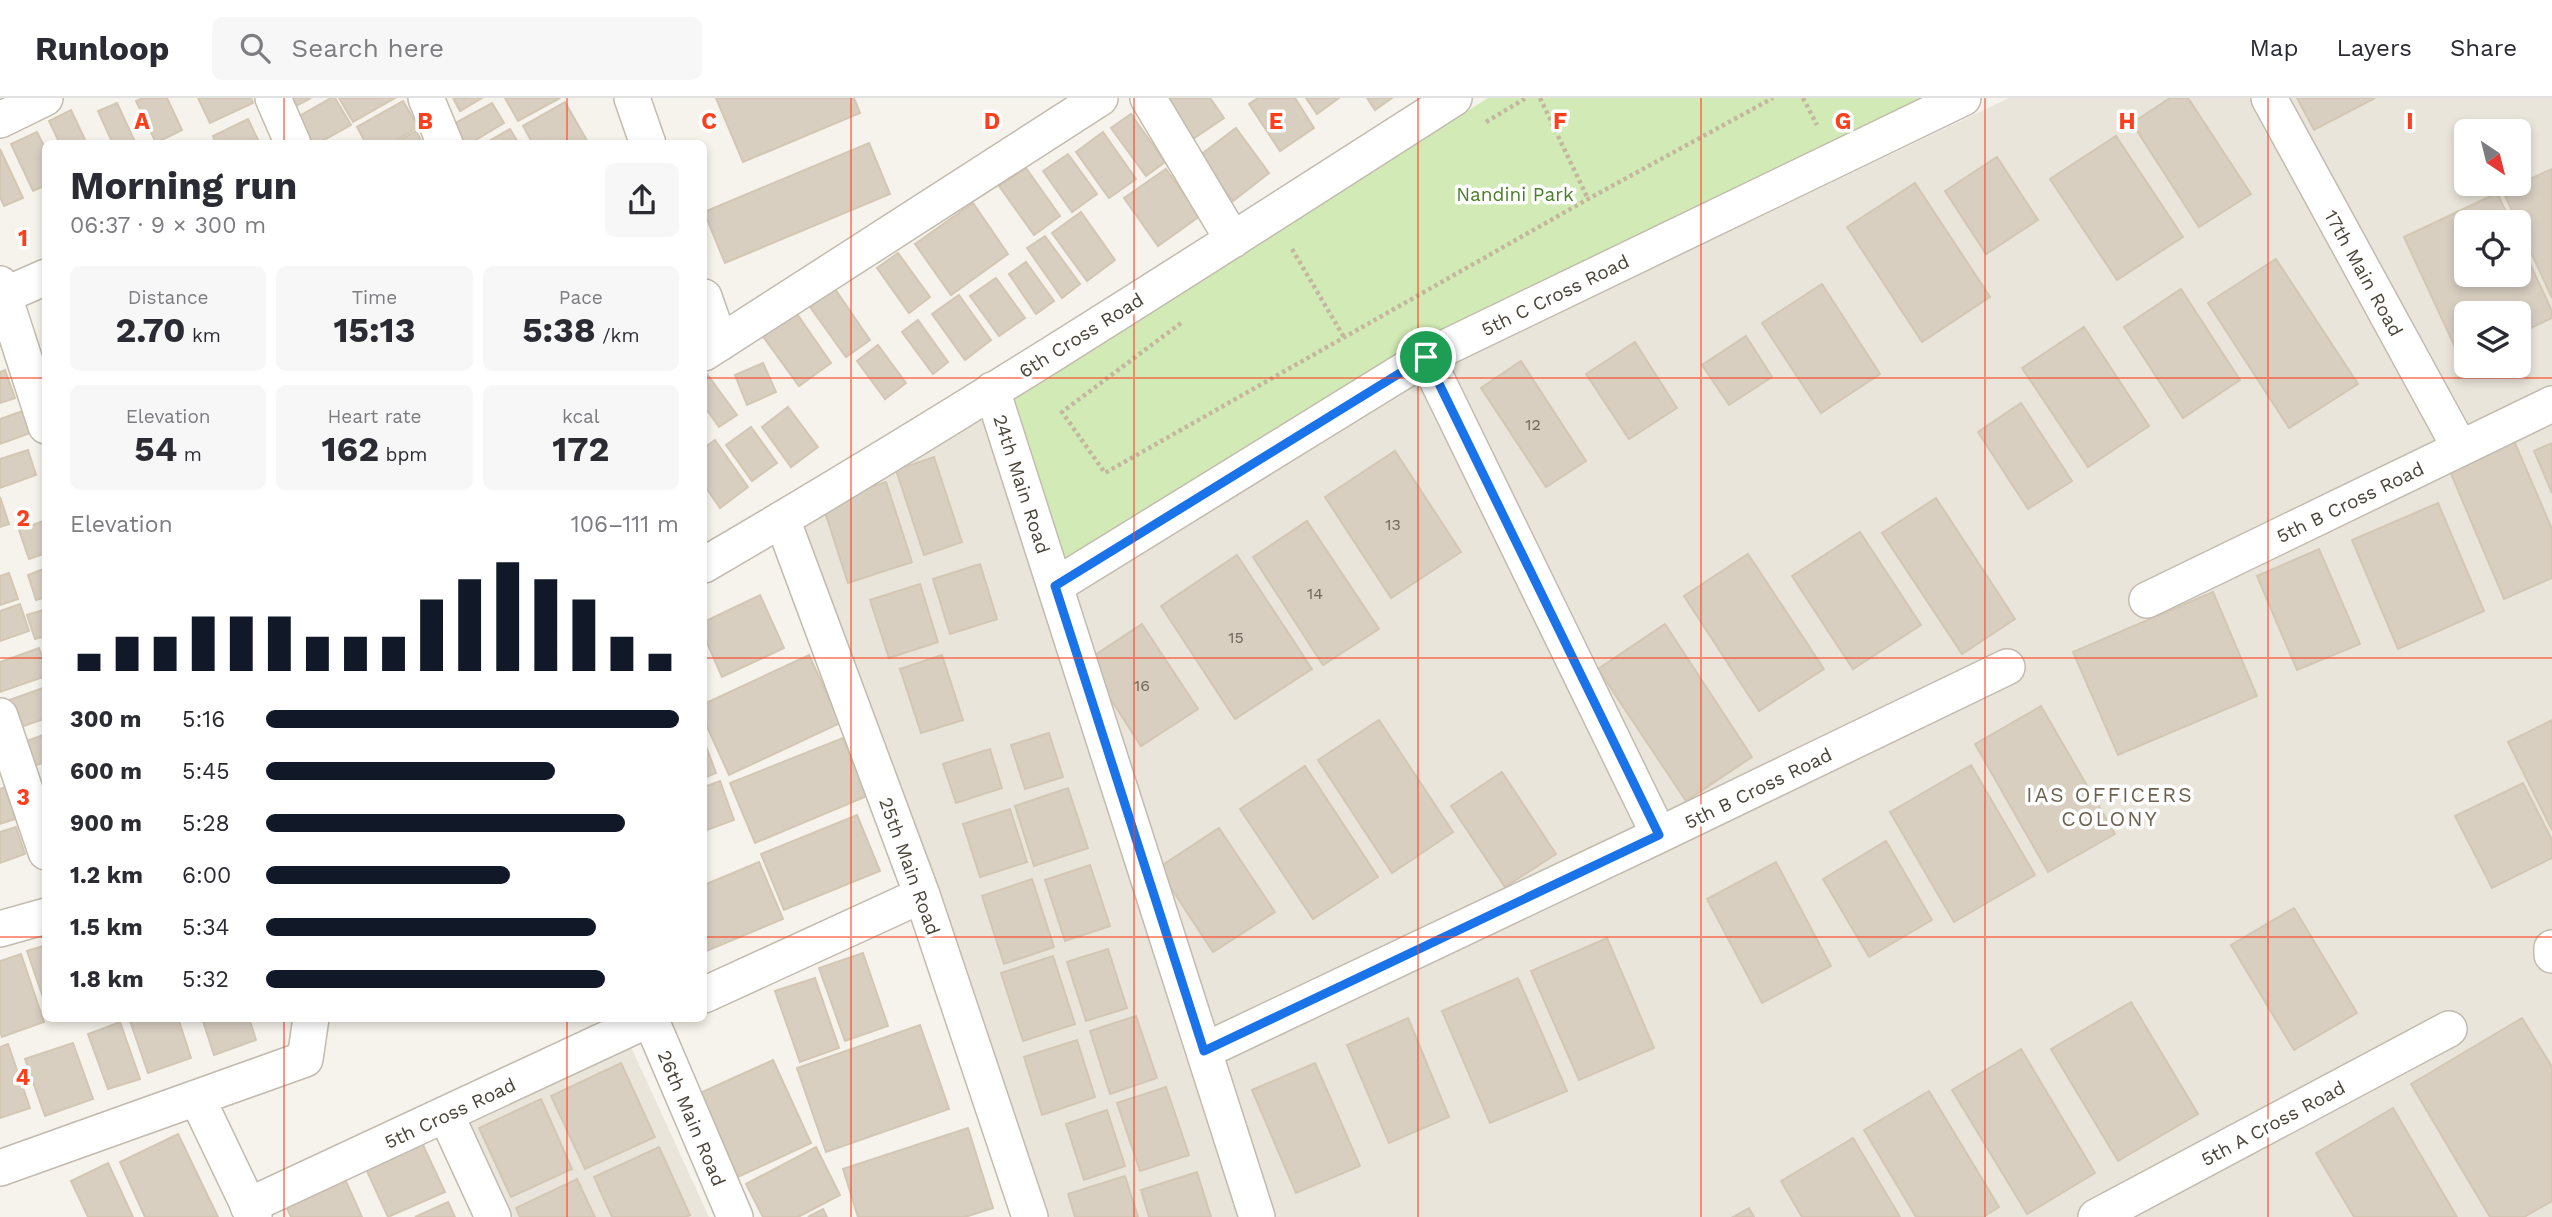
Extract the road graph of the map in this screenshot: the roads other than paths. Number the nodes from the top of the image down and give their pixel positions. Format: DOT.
graph roads {
  1 [pos="45,98"];
  2 [pos="273,98"];
  3 [pos="426,98"];
  4 [pos="632,98"];
  5 [pos="1100,98"];
  6 [pos="1148,98"];
  7 [pos="1454,98"];
  8 [pos="1963,98"];
  9 [pos="2269,98"];
  10 [pos="0,120"];
  11 [pos="291,140"];
  12 [pos="443,140"];
  13 [pos="647,140"];
  14 [pos="1233,240"];
  15 [pos="42,278"];
  16 [pos="1,292"];
  17 [pos="707,317"];
  18 [pos="712,348"];
  19 [pos="1426,357"];
  20 [pos="992,390"];
  21 [pos="2552,404"];
  22 [pos="42,414"];
  23 [pos="2460,448"];
  24 [pos="782,519"];
  25 [pos="707,563"];
  26 [pos="1055,586"];
  27 [pos="2147,600"];
  28 [pos="2007,667"];
  29 [pos="0,716"];
  30 [pos="1659,835"];
  31 [pos="42,840"];
  32 [pos="922,895"];
  33 [pos="42,917"];
  34 [pos="0,929"];
  35 [pos="2552,947"];
  36 [pos="2552,955"];
  37 [pos="707,994"];
  38 [pos="310,1022"];
  39 [pos="645,1022"];
  40 [pos="652,1022"];
  41 [pos="2449,1029"];
  42 [pos="1204,1051"];
  43 [pos="197,1098"];
  44 [pos="446,1115"];
  45 [pos="0,1168"];
  46 [pos="251,1211"];
  47 [pos="492,1217"];
  48 [pos="735,1217"];
  49 [pos="1030,1217"];
  50 [pos="1257,1217"];
  51 [pos="2096,1217"];
  1 -- 10 [label="street"];
  2 -- 11 [label="street"];
  3 -- 12 [label="street"];
  4 -- 13 [label="street"];
  5 -- 18 [label="street"];
  6 -- 14 [label="street"];
  7 -- 14 [label="street, 6th Cross Road"];
  8 -- 19 [label="street, 5th C Cross Road"];
  9 -- 23 [label="street, 17th Main Road"];
  14 -- 20 [label="street, 6th Cross Road"];
  15 -- 16 [label="street"];
  16 -- 22 [label="street"];
  17 -- 18 [label="street"];
  19 -- 26 [label="street, 5th C Cross Road"];
  19 -- 30 [label="street"];
  20 -- 24 [label="street, 6th Cross Road"];
  20 -- 26 [label="street, 24th Main Road"];
  21 -- 23 [label="street, 5th B Cross Road"];
  23 -- 27 [label="street, 5th B Cross Road"];
  24 -- 25 [label="street, 6th Cross Road"];
  24 -- 32 [label="street, 25th Main Road"];
  26 -- 42 [label="street, 24th Main Road"];
  28 -- 30 [label="street, 5th B Cross Road"];
  29 -- 31 [label="street"];
  30 -- 42 [label="street, 5th B Cross Road"];
  32 -- 37 [label="street"];
  32 -- 49 [label="street, 25th Main Road"];
  33 -- 34 [label="street"];
  35 -- 36 [label="street"];
  38 -- 43 [label="street"];
  39 -- 44 [label="street, 5th Cross Road"];
  40 -- 48 [label="street, 26th Main Road"];
  41 -- 51 [label="street, 5th A Cross Road"];
  42 -- 50 [label="street, 24th Main Road"];
  43 -- 45 [label="street"];
  43 -- 46 [label="street"];
  44 -- 46 [label="street, 5th Cross Road"];
  44 -- 47 [label="street"];
}
